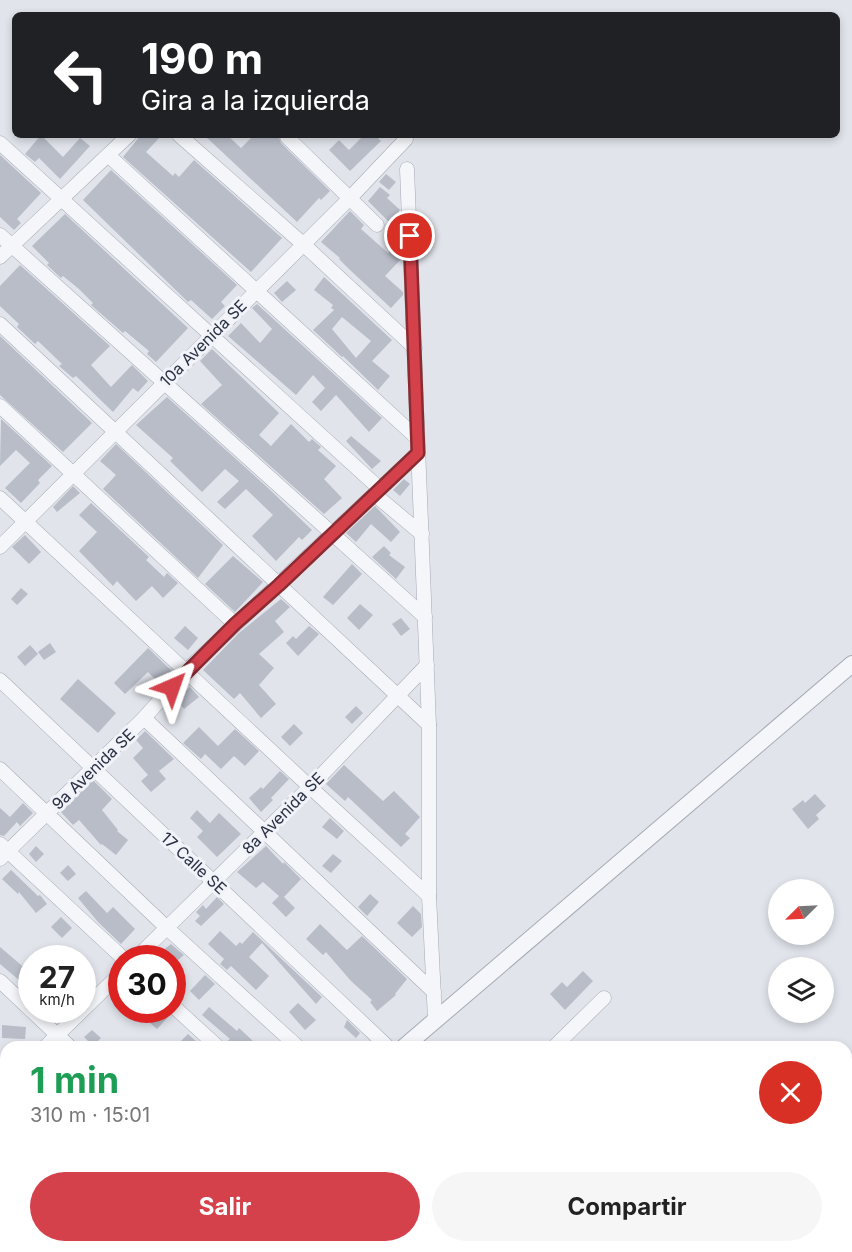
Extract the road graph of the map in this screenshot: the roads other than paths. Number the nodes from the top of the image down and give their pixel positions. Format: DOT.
graph roads {
  1 [pos="126,138"];
  2 [pos="182,138"];
  3 [pos="288,138"];
  4 [pos="406,139"];
  5 [pos="0,143"];
  6 [pos="108,155"];
  7 [pos="406,169"];
  8 [pos="61,199"];
  9 [pos="349,199"];
  10 [pos="377,225"];
  11 [pos="0,236"];
  12 [pos="303,244"];
  13 [pos="12,246"];
  14 [pos="0,257"];
  15 [pos="256,290"];
  16 [pos="0,324"];
  17 [pos="211,335"];
  18 [pos="415,348"];
  19 [pos="164,382"];
  20 [pos="0,406"];
  21 [pos="114,431"];
  22 [pos="417,438"];
  23 [pos="418,453"];
  24 [pos="73,474"];
  25 [pos="377,492"];
  26 [pos="0,498"];
  27 [pos="26,522"];
  28 [pos="332,534"];
  29 [pos="422,534"];
  30 [pos="0,547"];
  31 [pos="279,585"];
  32 [pos="425,617"];
  33 [pos="235,624"];
  34 [pos="852,664"];
  35 [pos="427,665"];
  36 [pos="186,671"];
  37 [pos="0,680"];
  38 [pos="398,695"];
  39 [pos="144,718"];
  40 [pos="429,725"];
  41 [pos="93,768"];
  42 [pos="0,769"];
  43 [pos="310,787"];
  44 [pos="47,813"];
  45 [pos="264,833"];
  46 [pos="3,852"];
  47 [pos="214,882"];
  48 [pos="429,896"];
  49 [pos="167,928"];
  50 [pos="108,945"];
  51 [pos="149,945"];
  52 [pos="0,981"];
  53 [pos="108,986"];
  54 [pos="434,992"];
  55 [pos="604,998"];
  56 [pos="186,1018"];
  57 [pos="435,1019"];
  58 [pos="57,1035"];
  59 [pos="51,1041"];
  60 [pos="64,1041"];
  61 [pos="211,1041"];
  62 [pos="291,1041"];
  63 [pos="382,1041"];
  64 [pos="413,1041"];
  65 [pos="561,1041"];
  1 -- 6 [label="street"];
  2 -- 12 [label="street"];
  3 -- 9 [label="street"];
  4 -- 9 [label="street, 10a Avenida SE"];
  5 -- 8 [label="street"];
  6 -- 8 [label="street"];
  6 -- 15 [label="street"];
  7 -- 18 [label="street"];
  8 -- 13 [label="street"];
  8 -- 17 [label="street"];
  9 -- 10 [label="street"];
  9 -- 12 [label="street, 10a Avenida SE"];
  11 -- 13 [label="street"];
  12 -- 15 [label="street, 10a Avenida SE"];
  12 -- 18 [label="street"];
  13 -- 14 [label="street"];
  13 -- 19 [label="street"];
  15 -- 17 [label="street, 10a Avenida SE"];
  15 -- 22 [label="street"];
  16 -- 21 [label="street"];
  17 -- 19 [label="street, 10a Avenida SE"];
  17 -- 25 [label="street"];
  18 -- 22 [label="street"];
  19 -- 21 [label="street, 10a Avenida SE"];
  19 -- 28 [label="street"];
  20 -- 24 [label="street"];
  21 -- 24 [label="street, 10a Avenida SE"];
  21 -- 31 [label="street"];
  22 -- 23 [label="street"];
  23 -- 25 [label="street, 9a Avenida SE"];
  23 -- 29 [label="street"];
  24 -- 27 [label="street, 10a Avenida SE"];
  24 -- 33 [label="street"];
  25 -- 28 [label="street, 9a Avenida SE"];
  25 -- 29 [label="street"];
  26 -- 27 [label="street"];
  27 -- 30 [label="street, 10a Avenida SE"];
  27 -- 36 [label="street"];
  28 -- 31 [label="street, 9a Avenida SE"];
  28 -- 32 [label="street"];
  29 -- 32 [label="street"];
  31 -- 33 [label="street, 9a Avenida SE"];
  31 -- 38 [label="street"];
  32 -- 35 [label="street"];
  33 -- 36 [label="street, 9a Avenida SE"];
  34 -- 57 [label="street"];
  35 -- 38 [label="street, 8a Avenida SE"];
  35 -- 40 [label="street"];
  36 -- 39 [label="street, 9a Avenida SE"];
  36 -- 43 [label="street"];
  37 -- 41 [label="street, 17 Calle SE"];
  38 -- 40 [label="street"];
  38 -- 43 [label="street, 8a Avenida SE"];
  39 -- 41 [label="street, 9a Avenida SE"];
  39 -- 45 [label="street"];
  40 -- 48 [label="street"];
  41 -- 44 [label="street, 9a Avenida SE"];
  41 -- 47 [label="street, 17 Calle SE"];
  42 -- 44 [label="street"];
  43 -- 45 [label="street, 8a Avenida SE"];
  43 -- 48 [label="street"];
  44 -- 46 [label="street, 9a Avenida SE"];
  44 -- 49 [label="street"];
  45 -- 47 [label="street, 8a Avenida SE"];
  45 -- 54 [label="street"];
  46 -- 50 [label="street"];
  47 -- 49 [label="street, 8a Avenida SE"];
  47 -- 63 [label="street, 17 Calle SE"];
  48 -- 54 [label="street"];
  49 -- 51 [label="street, 8a Avenida SE"];
  49 -- 62 [label="street"];
  52 -- 58 [label="street"];
  53 -- 58 [label="street"];
  54 -- 57 [label="street"];
  55 -- 65 [label="street"];
  56 -- 61 [label="street"];
  57 -- 64 [label="street"];
  58 -- 59 [label="street"];
  58 -- 60 [label="street"];
}
